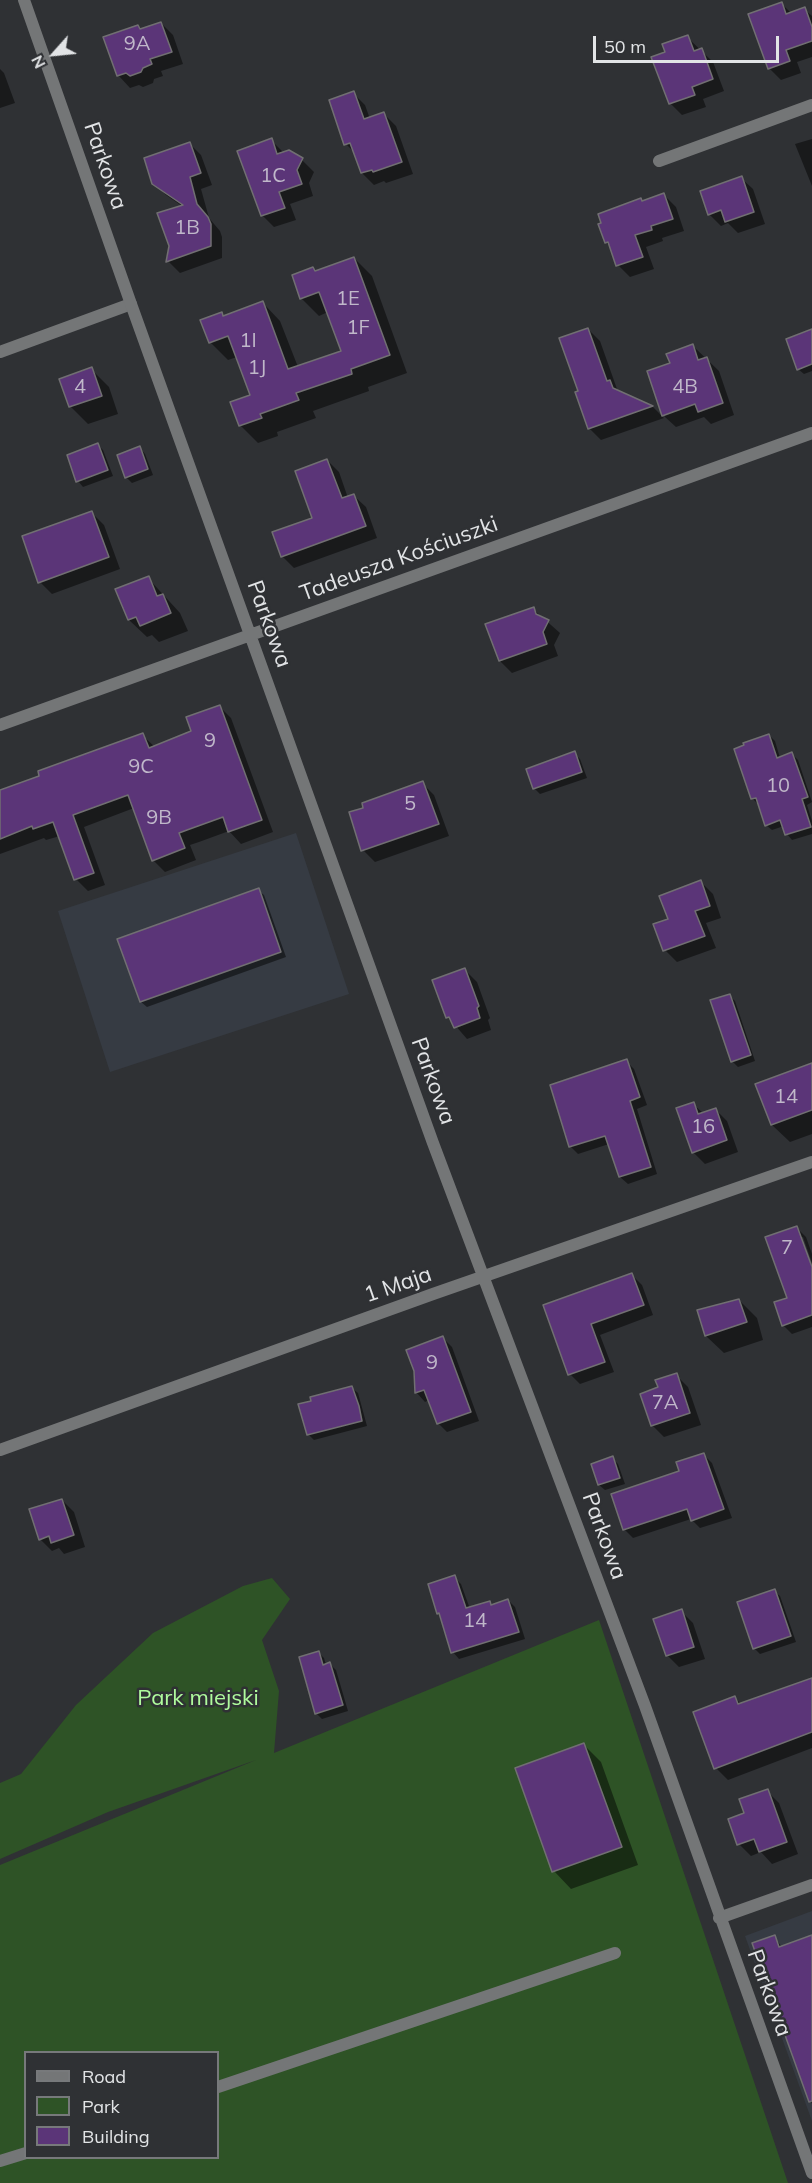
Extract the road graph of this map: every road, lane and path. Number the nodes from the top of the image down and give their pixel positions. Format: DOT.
graph roads {
  1 [pos="24,0"];
  2 [pos="812,105"];
  3 [pos="659,161"];
  4 [pos="131,304"];
  5 [pos="0,352"];
  6 [pos="812,433"];
  7 [pos="250,634"];
  8 [pos="0,725"];
  9 [pos="812,1162"];
  10 [pos="484,1278"];
  11 [pos="0,1450"];
  12 [pos="812,1885"];
  13 [pos="719,1918"];
  14 [pos="615,1953"];
  15 [pos="219,2087"];
  16 [pos="24,2154"];
  17 [pos="0,2161"];
  18 [pos="812,2173"];
  1 -- 4 [label="street, Parkowa"];
  2 -- 3 [label="street"];
  4 -- 5 [label="street"];
  4 -- 7 [label="street, Parkowa"];
  6 -- 7 [label="street, Tadeusza Kościuszki"];
  7 -- 8 [label="street, Tadeusza Kościuszki"];
  7 -- 10 [label="street, Parkowa"];
  9 -- 10 [label="street, 1 Maja"];
  10 -- 11 [label="street, 1 Maja"];
  10 -- 13 [label="street, Parkowa"];
  12 -- 13 [label="street"];
  13 -- 18 [label="street, Parkowa"];
  14 -- 15 [label="street"];
  16 -- 17 [label="street"];
}
